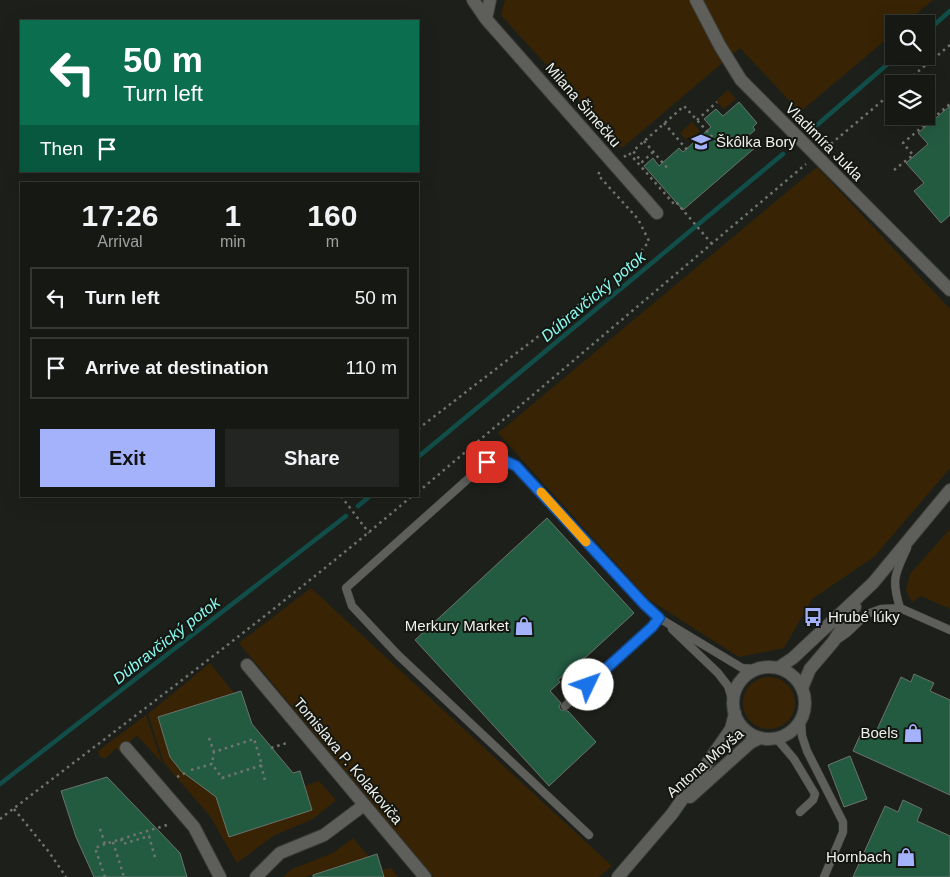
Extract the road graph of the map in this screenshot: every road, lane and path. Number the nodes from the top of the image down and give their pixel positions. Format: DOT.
graph roads {
  1 [pos="473,0"];
  2 [pos="490,0"];
  3 [pos="696,0"];
  4 [pos="486,19"];
  5 [pos="950,45"];
  6 [pos="914,75"];
  7 [pos="885,98"];
  8 [pos="717,102"];
  9 [pos="950,104"];
  10 [pos="697,120"];
  11 [pos="664,124"];
  12 [pos="644,141"];
  13 [pos="718,143"];
  14 [pos="653,152"];
  15 [pos="689,152"];
  16 [pos="612,155"];
  17 [pos="816,156"];
  18 [pos="669,170"];
  19 [pos="894,170"];
  20 [pos="656,213"];
  21 [pos="712,244"];
  22 [pos="950,290"];
  23 [pos="419,427"];
  24 [pos="950,490"];
  25 [pos="419,491"];
  26 [pos="950,495"];
  27 [pos="342,497"];
  28 [pos="411,497"];
  29 [pos="938,507"];
  30 [pos="369,532"];
  31 [pos="912,537"];
  32 [pos="866,591"];
  33 [pos="900,608"];
  34 [pos="662,620"];
  35 [pos="950,630"];
  36 [pos="832,642"];
  37 [pos="247,665"];
  38 [pos="778,668"];
  39 [pos="757,669"];
  40 [pos="802,688"];
  41 [pos="565,706"];
  42 [pos="734,707"];
  43 [pos="801,720"];
  44 [pos="209,738"];
  45 [pos="760,738"];
  46 [pos="777,738"];
  47 [pos="287,743"];
  48 [pos="126,748"];
  49 [pos="271,748"];
  50 [pos="262,750"];
  51 [pos="258,751"];
  52 [pos="214,752"];
  53 [pos="212,764"];
  54 [pos="261,765"];
  55 [pos="191,770"];
  56 [pos="185,773"];
  57 [pos="176,777"];
  58 [pos="265,781"];
  59 [pos="364,805"];
  60 [pos="13,809"];
  61 [pos="800,812"];
  62 [pos="672,814"];
  63 [pos="0,819"];
  64 [pos="167,825"];
  65 [pos="100,830"];
  66 [pos="589,835"];
  67 [pos="121,839"];
  68 [pos="113,842"];
  69 [pos="105,844"];
  70 [pos="156,860"];
  71 [pos="65,876"];
  72 [pos="105,877"];
  73 [pos="124,877"];
  74 [pos="220,877"];
  75 [pos="256,877"];
  76 [pos="425,877"];
  77 [pos="618,877"];
  78 [pos="824,877"];
  1 -- 4 [label="street, Milana Šimečku"];
  2 -- 4 [label="street"];
  3 -- 17 [label="street, Vladimíra Jukla"];
  4 -- 16 [label="street, Milana Šimečku"];
  5 -- 6 [label="path"];
  7 -- 17 [label="path"];
  8 -- 10 [label="path"];
  9 -- 19 [label="path"];
  10 -- 11 [label="path"];
  10 -- 13 [label="path"];
  11 -- 12 [label="path"];
  11 -- 15 [label="path"];
  12 -- 14 [label="path"];
  12 -- 14 [label="path"];
  14 -- 18 [label="path"];
  16 -- 20 [label="street, Milana Šimečku"];
  16 -- 21 [label="path"];
  16 -- 23 [label="path"];
  17 -- 21 [label="path"];
  17 -- 22 [label="street, Vladimíra Jukla"];
  21 -- 25 [label="path"];
  24 -- 29 [label="street"];
  26 -- 29 [label="street"];
  27 -- 30 [label="path"];
  28 -- 30 [label="path"];
  29 -- 31 [label="street"];
  30 -- 60 [label="path"];
  31 -- 32 [label="street"];
  31 -- 33 [label="lane"];
  32 -- 36 [label="street"];
  32 -- 38 [label="street"];
  33 -- 35 [label="lane"];
  33 -- 36 [label="lane"];
  34 -- 39 [label="lane"];
  34 -- 41 [label="lane"];
  34 -- 42 [label="lane"];
  34 -- 66 [label="lane"];
  36 -- 40 [label="street"];
  37 -- 59 [label="street, Tomislava P. Kolakoviča"];
  38 -- 39 [label="street"];
  38 -- 40 [label="street"];
  39 -- 42 [label="street"];
  40 -- 43 [label="street"];
  42 -- 45 [label="street"];
  42 -- 62 [label="street, Antona Moyša"];
  43 -- 46 [label="street"];
  43 -- 78 [label="lane"];
  44 -- 52 [label="path"];
  45 -- 46 [label="street"];
  45 -- 62 [label="street, Antona Moyša"];
  46 -- 61 [label="lane"];
  47 -- 49 [label="path"];
  48 -- 74 [label="street"];
  50 -- 51 [label="path"];
  51 -- 52 [label="path"];
  51 -- 54 [label="path"];
  52 -- 53 [label="path"];
  53 -- 54 [label="path"];
  53 -- 55 [label="path"];
  54 -- 58 [label="path"];
  56 -- 57 [label="path"];
  59 -- 75 [label="street"];
  59 -- 76 [label="street, Tomislava P. Kolakoviča"];
  60 -- 63 [label="path"];
  60 -- 71 [label="path"];
  62 -- 77 [label="street, Antona Moyša"];
  64 -- 67 [label="path"];
  65 -- 69 [label="path"];
  67 -- 68 [label="path"];
  67 -- 70 [label="path"];
  68 -- 69 [label="path"];
  68 -- 73 [label="path"];
  69 -- 72 [label="path"];
}
